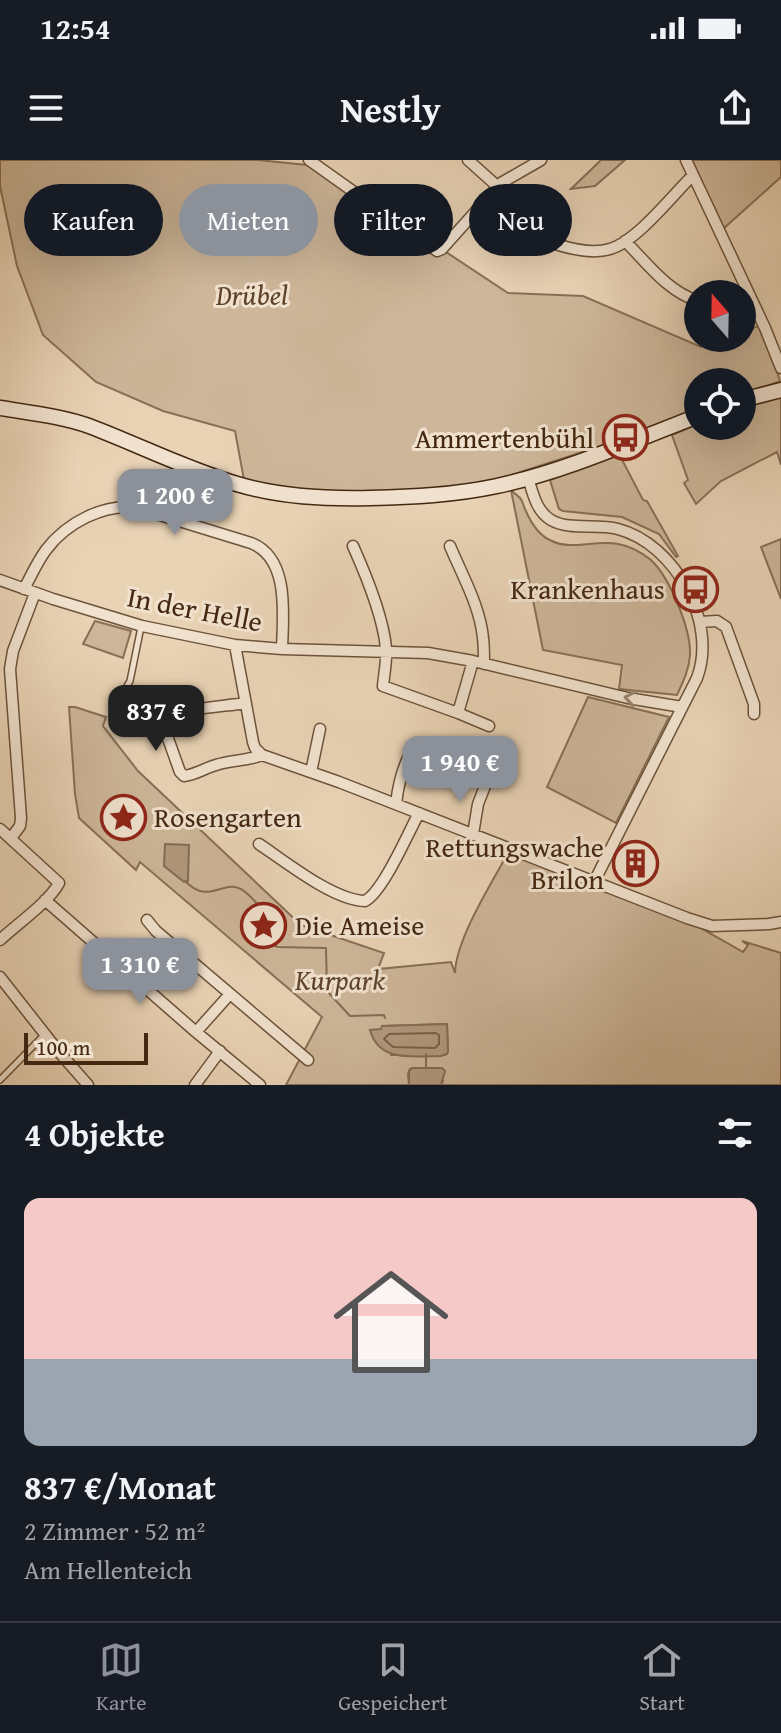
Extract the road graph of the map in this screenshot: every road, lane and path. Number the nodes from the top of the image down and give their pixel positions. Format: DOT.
graph roads {
  1 [pos="309,160"];
  2 [pos="468,160"];
  3 [pos="541,160"];
  4 [pos="686,160"];
  5 [pos="693,175"];
  6 [pos="495,184"];
  7 [pos="500,184"];
  8 [pos="469,220"];
  9 [pos="625,241"];
  10 [pos="572,248"];
  11 [pos="739,280"];
  12 [pos="684,295"];
  13 [pos="756,312"];
  14 [pos="781,368"];
  15 [pos="781,390"];
  16 [pos="756,396"];
  17 [pos="0,408"];
  18 [pos="684,421"];
  19 [pos="528,478"];
  20 [pos="353,546"];
  21 [pos="450,546"];
  22 [pos="0,580"];
  23 [pos="30,591"];
  24 [pos="700,622"];
  25 [pos="142,626"];
  26 [pos="235,645"];
  27 [pos="282,649"];
  28 [pos="386,651"];
  29 [pos="478,662"];
  30 [pos="124,691"];
  31 [pos="245,703"];
  32 [pos="682,707"];
  33 [pos="458,713"];
  34 [pos="754,714"];
  35 [pos="489,726"];
  36 [pos="320,729"];
  37 [pos="262,755"];
  38 [pos="409,756"];
  39 [pos="311,772"];
  40 [pos="485,786"];
  41 [pos="396,804"];
  42 [pos="419,813"];
  43 [pos="0,829"];
  44 [pos="473,834"];
  45 [pos="11,838"];
  46 [pos="259,844"];
  47 [pos="594,882"];
  48 [pos="45,900"];
  49 [pos="147,920"];
  50 [pos="781,922"];
  51 [pos="0,940"];
  52 [pos="0,977"];
  53 [pos="230,994"];
  54 [pos="196,1032"];
  55 [pos="45,1035"];
  56 [pos="220,1051"];
  57 [pos="308,1060"];
  58 [pos="0,1080"];
  59 [pos="88,1085"];
  60 [pos="195,1085"];
  61 [pos="260,1085"];
  1 -- 8 [label="street"];
  2 -- 6 [label="street"];
  3 -- 7 [label="street"];
  4 -- 5 [label="street"];
  5 -- 9 [label="street"];
  5 -- 11 [label="street"];
  9 -- 10 [label="street"];
  9 -- 12 [label="street"];
  13 -- 14 [label="street"];
  15 -- 16 [label="street"];
  17 -- 19 [label="street"];
  18 -- 19 [label="street"];
  19 -- 24 [label="street"];
  20 -- 28 [label="street"];
  21 -- 29 [label="street"];
  22 -- 23 [label="street, In der Helle"];
  23 -- 25 [label="street, In der Helle"];
  23 -- 27 [label="street"];
  23 -- 45 [label="street"];
  24 -- 32 [label="street"];
  24 -- 34 [label="street"];
  25 -- 26 [label="street, In der Helle"];
  25 -- 30 [label="lane"];
  26 -- 27 [label="street, In der Helle"];
  26 -- 31 [label="street"];
  27 -- 28 [label="street, In der Helle"];
  28 -- 29 [label="street, In der Helle"];
  28 -- 33 [label="street"];
  32 -- 29 [label="street, In der Helle, one-way"];
  29 -- 33 [label="street"];
  31 -- 37 [label="street"];
  31 -- 37 [label="street"];
  32 -- 47 [label="street"];
  33 -- 35 [label="street"];
  36 -- 39 [label="street"];
  37 -- 39 [label="street"];
  38 -- 41 [label="street"];
  39 -- 41 [label="street"];
  40 -- 44 [label="street"];
  41 -- 42 [label="street"];
  42 -- 44 [label="street"];
  42 -- 46 [label="street"];
  43 -- 45 [label="street"];
  44 -- 47 [label="street"];
  45 -- 48 [label="street"];
  47 -- 50 [label="street"];
  48 -- 51 [label="street"];
  48 -- 54 [label="street"];
  49 -- 53 [label="street"];
  52 -- 55 [label="street"];
  53 -- 54 [label="street"];
  53 -- 57 [label="street"];
  54 -- 56 [label="street"];
  55 -- 58 [label="lane"];
  55 -- 59 [label="street"];
  56 -- 60 [label="street"];
  56 -- 61 [label="street"];
}
